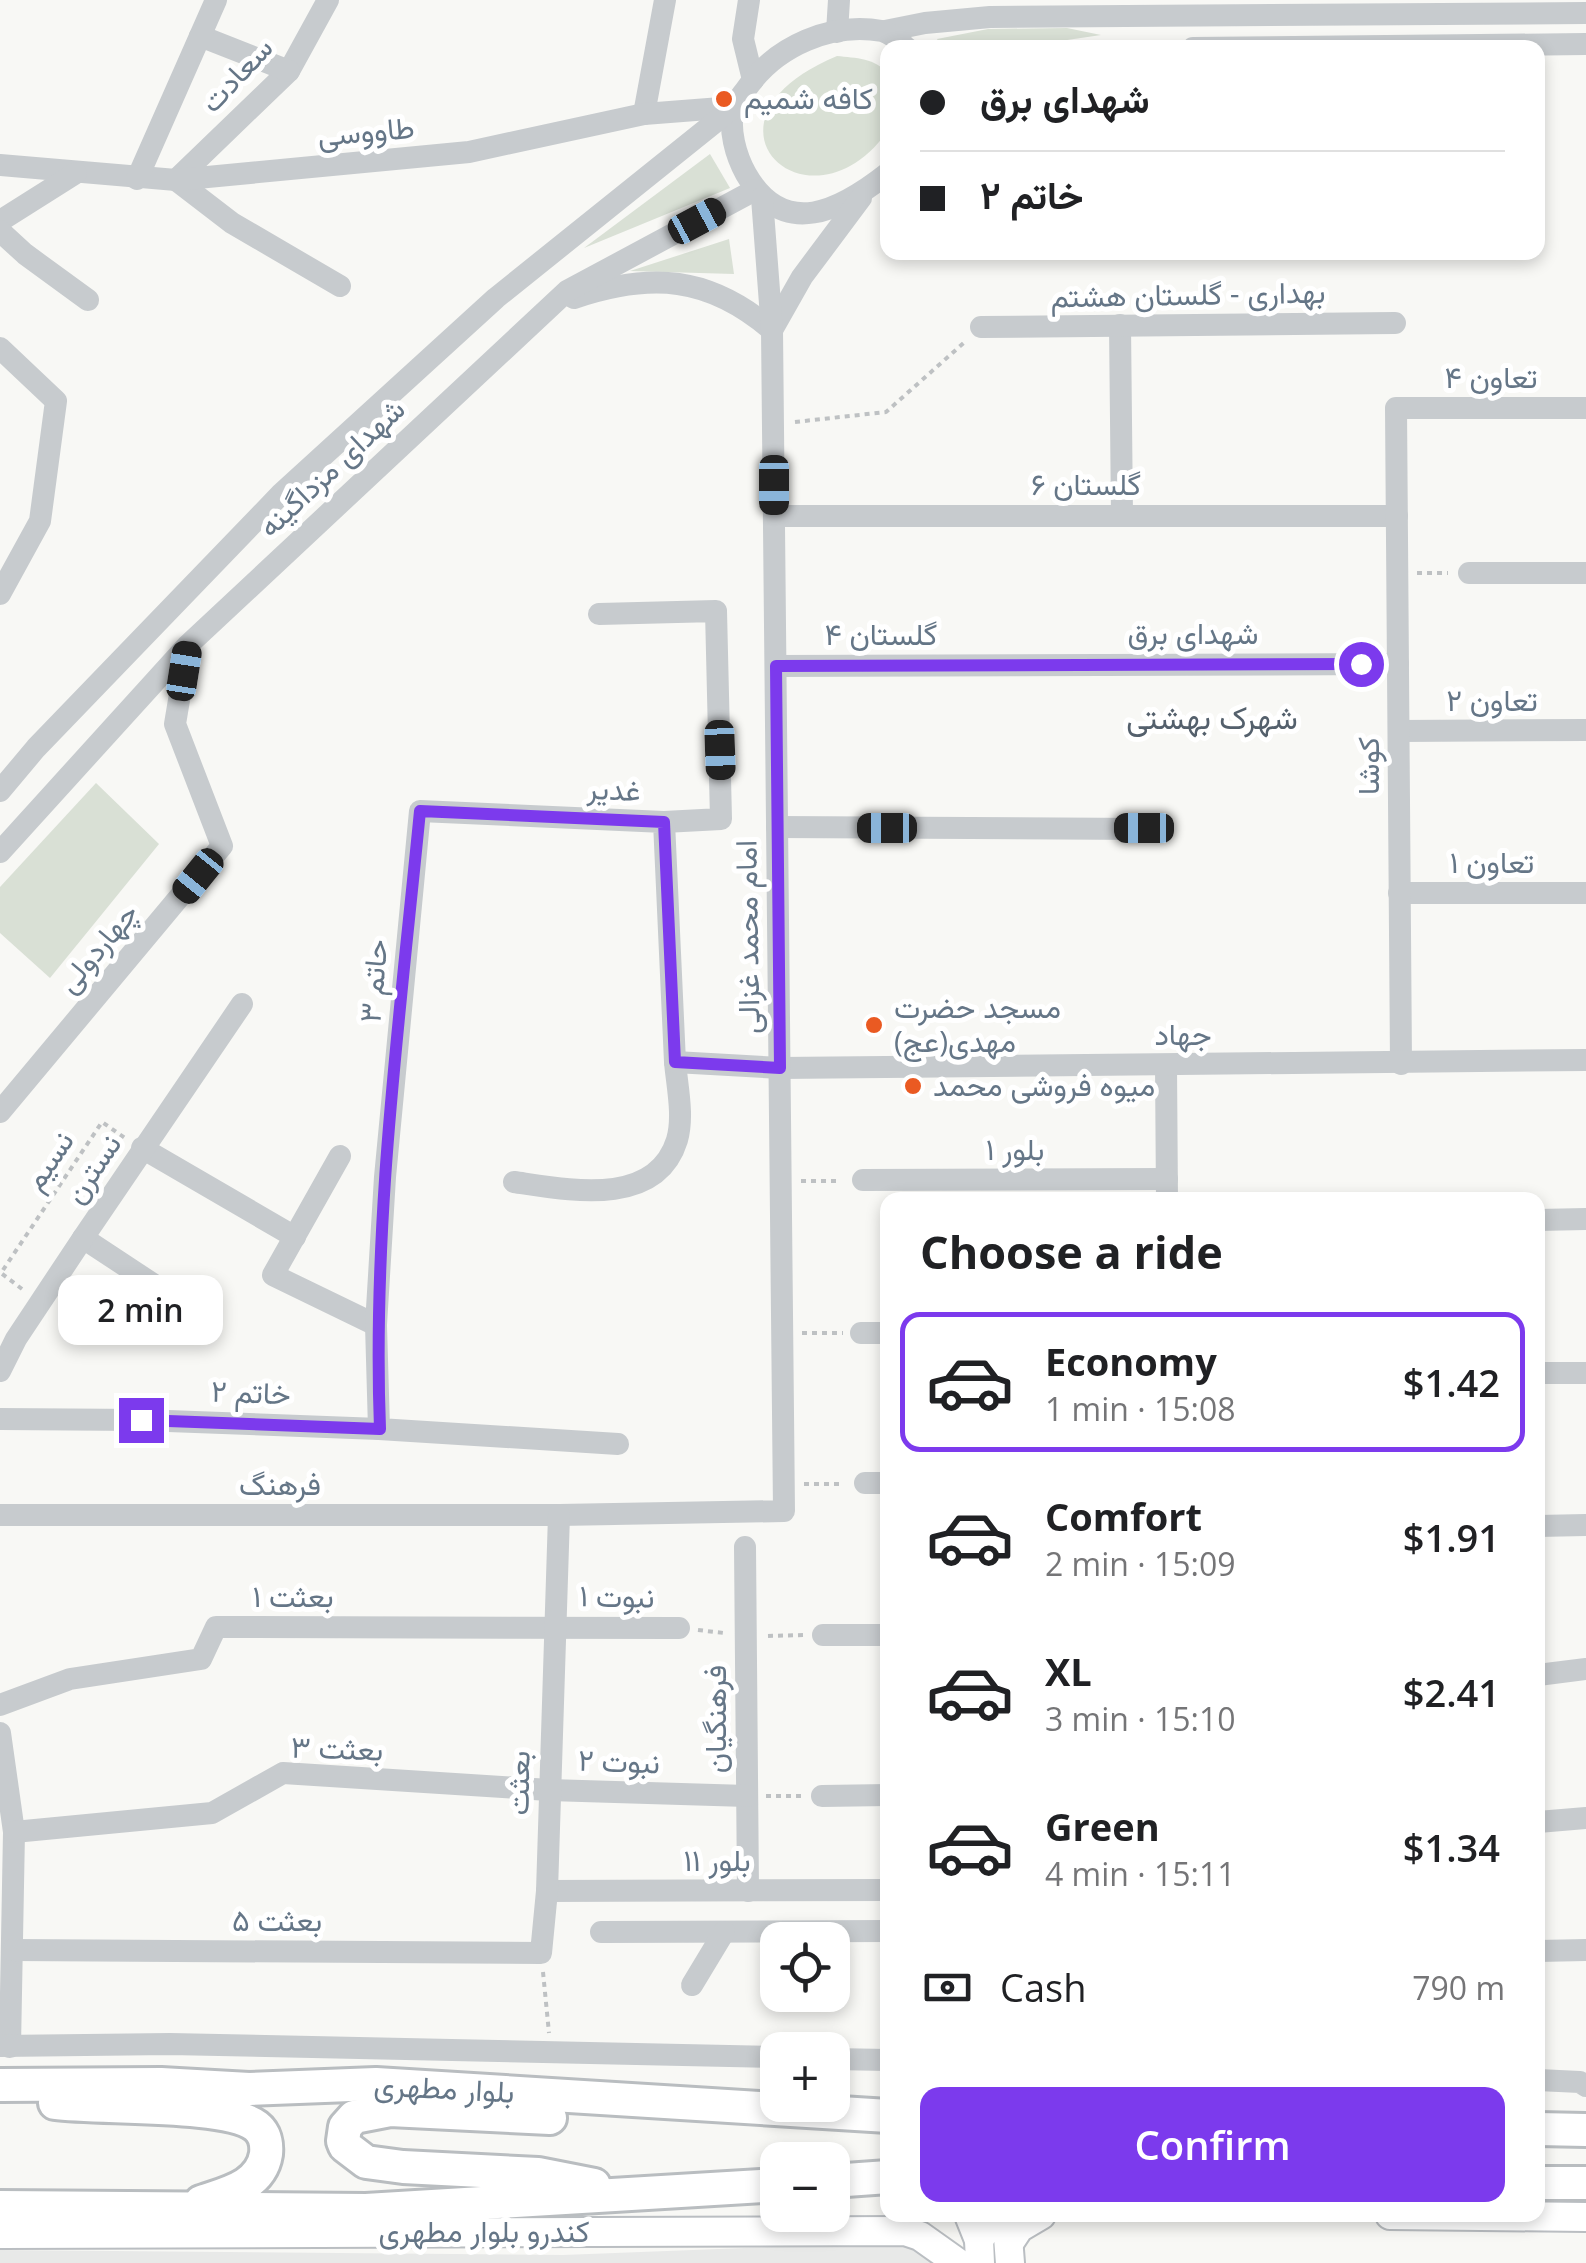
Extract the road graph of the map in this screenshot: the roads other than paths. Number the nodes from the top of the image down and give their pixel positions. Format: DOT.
graph roads {
  1 [pos="216,0"];
  2 [pos="328,0"];
  3 [pos="665,0"];
  4 [pos="749,0"];
  5 [pos="839,0"];
  6 [pos="1586,14"];
  7 [pos="885,31"];
  8 [pos="837,32"];
  9 [pos="200,36"];
  10 [pos="897,40"];
  11 [pos="1545,44"];
  12 [pos="1586,44"];
  13 [pos="288,71"];
  14 [pos="752,80"];
  15 [pos="734,107"];
  16 [pos="644,114"];
  17 [pos="0,165"];
  18 [pos="76,173"];
  19 [pos="136,179"];
  20 [pos="176,180"];
  21 [pos="878,180"];
  22 [pos="758,194"];
  23 [pos="0,221"];
  24 [pos="0,231"];
  25 [pos="340,286"];
  26 [pos="88,300"];
  27 [pos="552,306"];
  28 [pos="1395,323"];
  29 [pos="1120,326"];
  30 [pos="982,327"];
  31 [pos="772,330"];
  32 [pos="0,348"];
  33 [pos="1396,408"];
  34 [pos="1586,408"];
  35 [pos="1122,514"];
  36 [pos="774,516"];
  37 [pos="1397,516"];
  38 [pos="1586,573"];
  39 [pos="1469,574"];
  40 [pos="0,594"];
  41 [pos="599,614"];
  42 [pos="188,645"];
  43 [pos="1398,664"];
  44 [pos="987,665"];
  45 [pos="776,666"];
  46 [pos="1586,730"];
  47 [pos="1399,731"];
  48 [pos="0,791"];
  49 [pos="442,810"];
  50 [pos="664,822"];
  51 [pos="777,827"];
  52 [pos="1144,828"];
  53 [pos="0,852"];
  54 [pos="1586,893"];
  55 [pos="1399,894"];
  56 [pos="242,1004"];
  57 [pos="1586,1060"];
  58 [pos="675,1062"];
  59 [pos="1400,1064"];
  60 [pos="1166,1066"];
  61 [pos="780,1068"];
  62 [pos="0,1112"];
  63 [pos="142,1148"];
  64 [pos="340,1156"];
  65 [pos="863,1180"];
  66 [pos="514,1182"];
  67 [pos="1167,1190"];
  68 [pos="1586,1219"];
  69 [pos="1545,1220"];
  70 [pos="295,1237"];
  71 [pos="83,1238"];
  72 [pos="206,1318"];
  73 [pos="376,1325"];
  74 [pos="861,1333"];
  75 [pos="880,1333"];
  76 [pos="0,1371"];
  77 [pos="1545,1373"];
  78 [pos="1586,1373"];
  79 [pos="0,1419"];
  80 [pos="380,1429"];
  81 [pos="618,1444"];
  82 [pos="0,1515"];
  83 [pos="559,1515"];
  84 [pos="1586,1525"];
  85 [pos="1545,1526"];
  86 [pos="745,1547"];
  87 [pos="554,1626"];
  88 [pos="679,1628"];
  89 [pos="880,1635"];
  90 [pos="823,1636"];
  91 [pos="1586,1669"];
  92 [pos="1545,1674"];
  93 [pos="0,1704"];
  94 [pos="0,1733"];
  95 [pos="548,1790"];
  96 [pos="880,1795"];
  97 [pos="747,1796"];
  98 [pos="822,1796"];
  99 [pos="1586,1818"];
  100 [pos="1545,1821"];
  101 [pos="14,1832"];
  102 [pos="880,1890"];
  103 [pos="748,1891"];
  104 [pos="547,1892"];
  105 [pos="601,1932"];
  106 [pos="724,1932"];
  107 [pos="880,1933"];
  108 [pos="760,1934"];
  109 [pos="850,1936"];
  110 [pos="13,1950"];
  111 [pos="1586,1950"];
  112 [pos="1545,1951"];
  113 [pos="542,1953"];
  114 [pos="692,1985"];
  115 [pos="156,2044"];
  116 [pos="5,2046"];
  117 [pos="760,2058"];
  118 [pos="850,2059"];
  119 [pos="880,2060"];
  120 [pos="1545,2080"];
  121 [pos="161,2084"];
  122 [pos="1586,2086"];
  123 [pos="0,2089"];
  124 [pos="622,2100"];
  125 [pos="880,2116"];
  126 [pos="1545,2130"];
  127 [pos="1586,2130"];
  128 [pos="880,2178"];
  129 [pos="850,2180"];
  130 [pos="1545,2182"];
  131 [pos="1586,2183"];
  132 [pos="760,2186"];
  133 [pos="645,2194"];
  134 [pos="0,2207"];
  135 [pos="183,2209"];
  136 [pos="1545,2216"];
  137 [pos="1586,2216"];
  138 [pos="1029,2222"];
  139 [pos="0,2234"];
  140 [pos="976,2239"];
  141 [pos="1010,2253"];
  142 [pos="958,2263"];
  1 -- 9 [label="street"];
  2 -- 13 [label="street, سعادت"];
  3 -- 16 [label="street"];
  4 -- 14 [label="street"];
  5 -- 8 [label="street"];
  6 -- 7 [label="street, شهدای مزداگینه"];
  7 -- 8 [label="street, شهدای مزداگینه"];
  7 -- 10 [label="street"];
  8 -- 14 [label="street, شهدای مزداگینه"];
  9 -- 13 [label="street"];
  9 -- 19 [label="street"];
  11 -- 12 [label="street"];
  13 -- 20 [label="street, سعادت"];
  14 -- 15 [label="street, شهدای مزداگینه"];
  15 -- 16 [label="street, طاووسی"];
  15 -- 22 [label="street"];
  15 -- 48 [label="street, شهدای مزداگینه"];
  16 -- 20 [label="street, طاووسی"];
  17 -- 18 [label="street, طاووسی"];
  18 -- 19 [label="street, طاووسی"];
  18 -- 23 [label="street"];
  19 -- 20 [label="street, طاووسی"];
  20 -- 25 [label="street"];
  21 -- 22 [label="street"];
  21 -- 31 [label="street"];
  22 -- 27 [label="street, شهدای مزداگینه"];
  22 -- 31 [label="street, امام محمد غزالی"];
  24 -- 26 [label="street"];
  27 -- 31 [label="street"];
  27 -- 42 [label="street, شهدای مزداگینه"];
  28 -- 29 [label="street, بهداری - گلستان هشتم"];
  29 -- 30 [label="street, بهداری - گلستان هشتم"];
  29 -- 35 [label="street"];
  31 -- 36 [label="street, امام محمد غزالی"];
  32 -- 40 [label="street"];
  33 -- 34 [label="street, تعاون ۴"];
  33 -- 37 [label="street, کوشا"];
  35 -- 36 [label="street, گلستان ۶"];
  35 -- 37 [label="street, گلستان ۶"];
  36 -- 45 [label="street, امام محمد غزالی"];
  37 -- 43 [label="street, کوشا"];
  38 -- 39 [label="street"];
  41 -- 50 [label="street"];
  42 -- 53 [label="street, شهدای مزداگینه"];
  42 -- 62 [label="street, چهاردولی"];
  43 -- 44 [label="street, شهدای برق"];
  43 -- 47 [label="street, کوشا"];
  44 -- 45 [label="street, گلستان ۴"];
  45 -- 51 [label="street, امام محمد غزالی"];
  46 -- 47 [label="street, تعاون ۲"];
  47 -- 55 [label="street, کوشا"];
  49 -- 50 [label="street, غدیر"];
  49 -- 73 [label="street, حاتم ۳"];
  50 -- 58 [label="street, غدیر"];
  51 -- 52 [label="street"];
  51 -- 61 [label="street, امام محمد غزالی"];
  54 -- 55 [label="street, تعاون ۱"];
  55 -- 59 [label="street, کوشا"];
  56 -- 63 [label="street, نسترن"];
  57 -- 59 [label="street, جهاد"];
  58 -- 61 [label="street"];
  58 -- 66 [label="street, غدیر"];
  59 -- 60 [label="street, جهاد"];
  60 -- 61 [label="street, جهاد"];
  60 -- 67 [label="street"];
  61 -- 83 [label="street, امام محمد غزالی"];
  63 -- 70 [label="street"];
  63 -- 71 [label="street, نسترن"];
  64 -- 70 [label="street"];
  65 -- 67 [label="street, بلور ۱"];
  68 -- 69 [label="street"];
  70 -- 73 [label="street"];
  71 -- 72 [label="street"];
  71 -- 76 [label="street, نسترن"];
  73 -- 80 [label="street"];
  74 -- 75 [label="street"];
  77 -- 78 [label="street"];
  79 -- 80 [label="street, خاتم ۲"];
  80 -- 81 [label="street, خاتم ۲"];
  82 -- 83 [label="street, فرهنگ"];
  83 -- 87 [label="street, بعثت"];
  84 -- 85 [label="street"];
  86 -- 97 [label="street, فرهنگیان"];
  87 -- 88 [label="street, نبوت ۱"];
  87 -- 93 [label="street, بعثت ۱"];
  87 -- 95 [label="street, بعثت"];
  89 -- 90 [label="street"];
  91 -- 92 [label="street"];
  94 -- 101 [label="street"];
  95 -- 97 [label="street, نبوت ۲"];
  95 -- 101 [label="street, بعثت ۳"];
  95 -- 104 [label="street, بعثت"];
  96 -- 98 [label="street"];
  97 -- 103 [label="street, فرهنگیان"];
  99 -- 100 [label="street"];
  101 -- 110 [label="street"];
  102 -- 103 [label="street, بلور ۱۱"];
  103 -- 104 [label="street, بلور ۱۱"];
  104 -- 113 [label="street, بعثت"];
  105 -- 106 [label="street"];
  106 -- 108 [label="street"];
  106 -- 114 [label="street"];
  107 -- 109 [label="street"];
  110 -- 113 [label="street, بعثت ۵"];
  110 -- 116 [label="street"];
  111 -- 112 [label="street"];
  115 -- 116 [label="street"];
  115 -- 117 [label="street"];
  115 -- 121 [label="street"];
  118 -- 119 [label="street"];
  120 -- 122 [label="street"];
  121 -- 123 [label="highway, بلوار مطهری"];
  121 -- 124 [label="highway, بلوار مطهری"];
  123 -- 135 [label="highway"];
  124 -- 125 [label="highway, بلوار مطهری"];
  124 -- 133 [label="highway"];
  126 -- 127 [label="highway"];
  128 -- 129 [label="highway"];
  130 -- 131 [label="highway"];
  132 -- 133 [label="highway"];
  133 -- 135 [label="highway"];
  134 -- 135 [label="highway"];
  136 -- 137 [label="main road"];
  138 -- 141 [label="main road"];
  139 -- 142 [label="main road, کندرو بلوار مطهری"];
  140 -- 141 [label="main road"];
}
